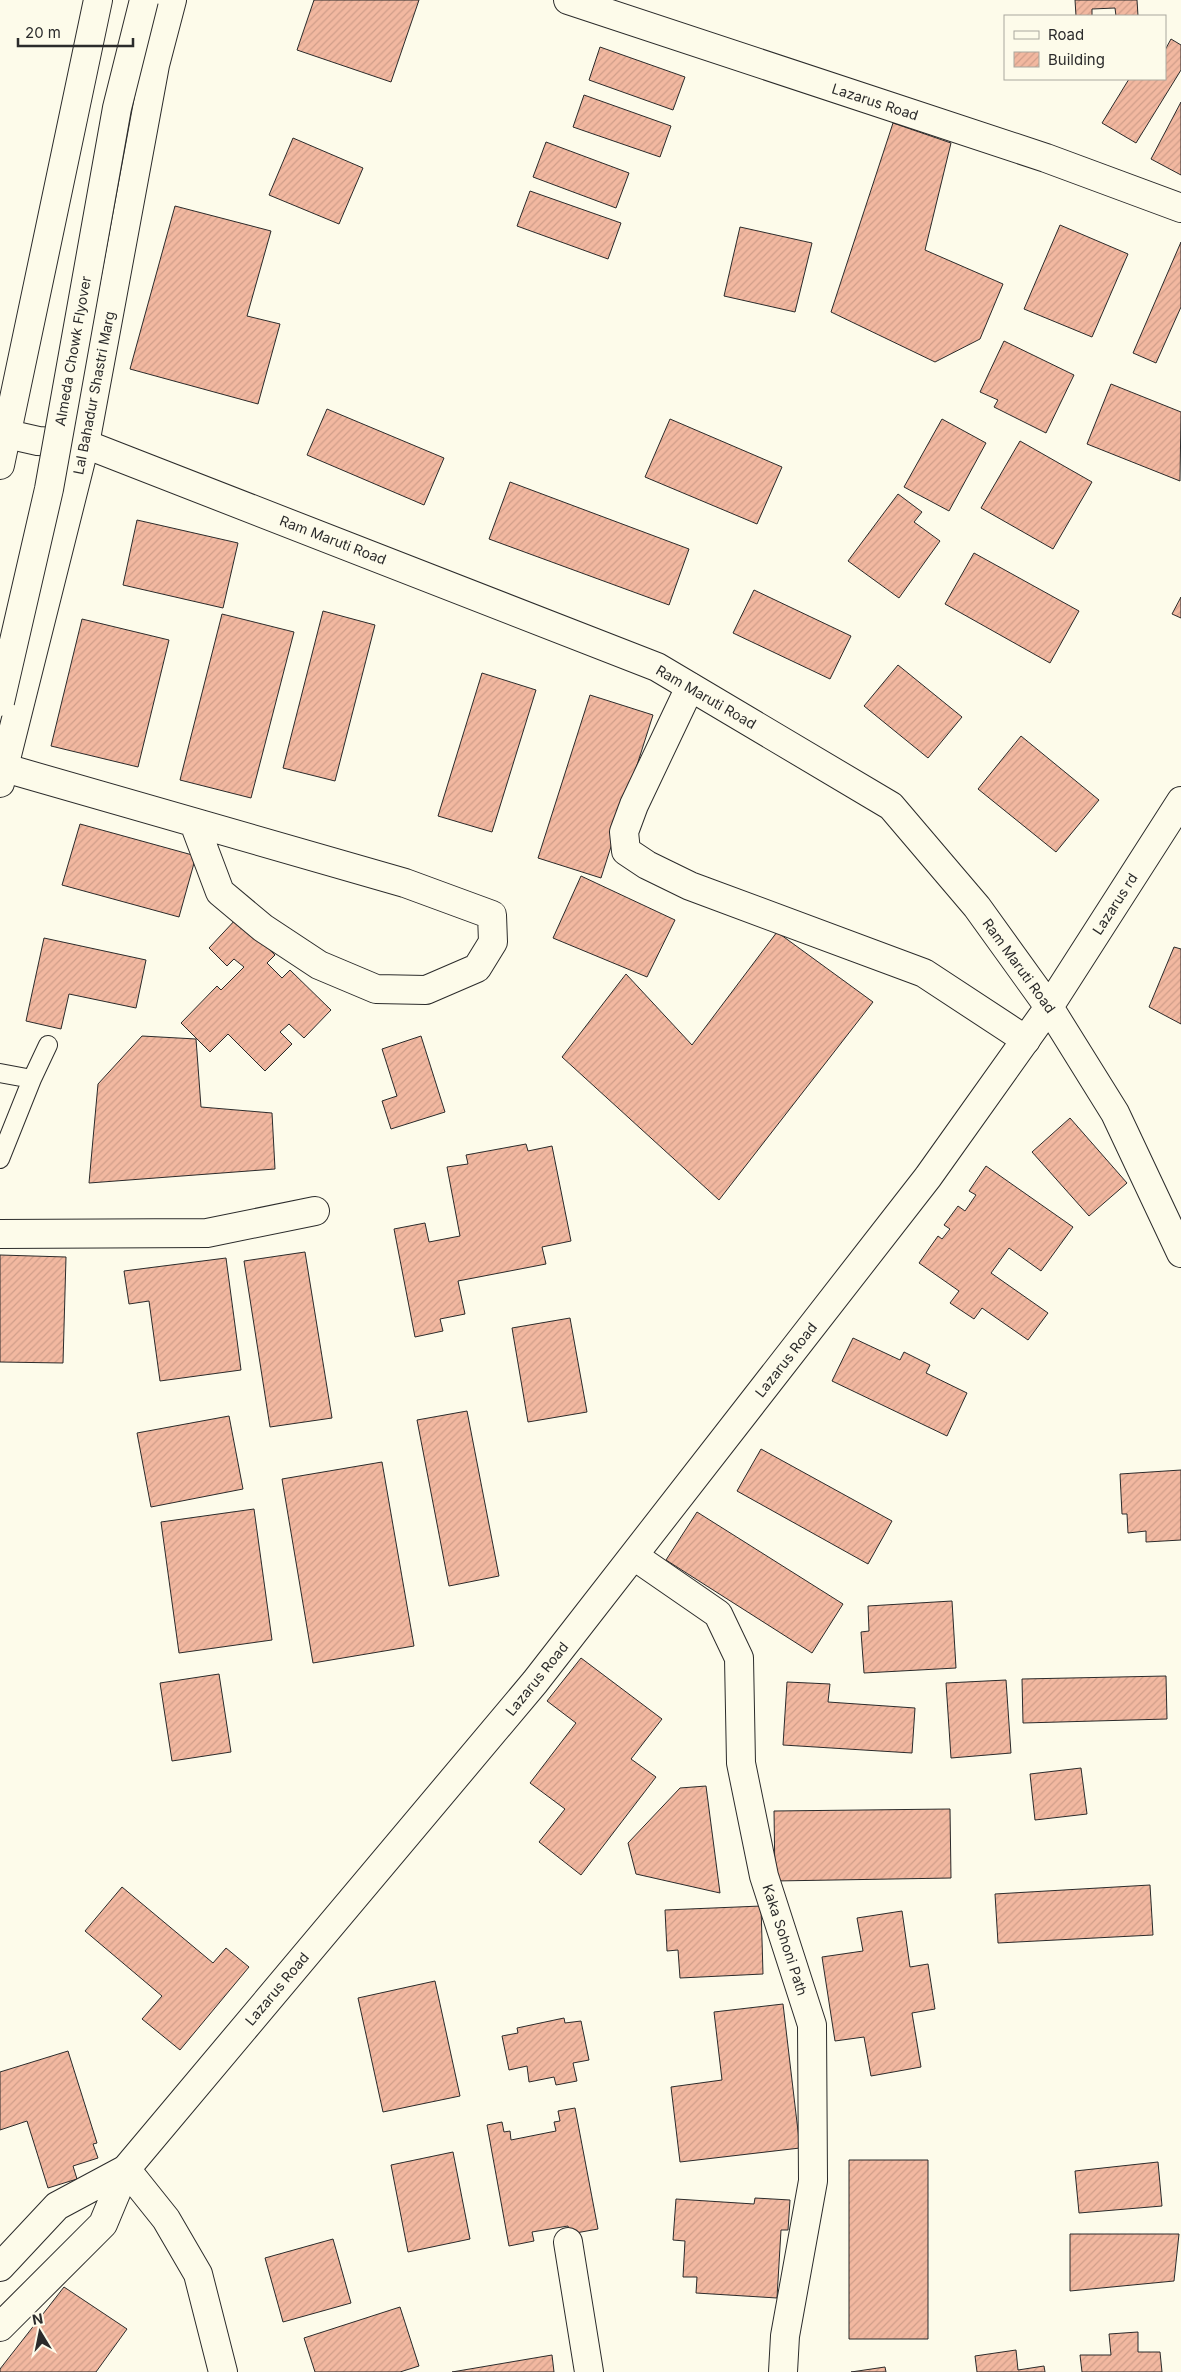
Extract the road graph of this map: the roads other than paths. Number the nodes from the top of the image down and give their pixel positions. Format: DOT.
graph roads {
  1 [pos="98,0"];
  2 [pos="144,0"];
  3 [pos="172,0"];
  4 [pos="568,0"];
  5 [pos="1181,208"];
  6 [pos="7,434"];
  7 [pos="85,444"];
  8 [pos="0,465"];
  9 [pos="690,687"];
  10 [pos="0,702"];
  11 [pos="2,775"];
  12 [pos="1181,802"];
  13 [pos="194,823"];
  14 [pos="1049,1008"];
  15 [pos="1026,1040"];
  16 [pos="48,1045"];
  17 [pos="0,1073"];
  18 [pos="32,1079"];
  19 [pos="0,1159"];
  20 [pos="315,1212"];
  21 [pos="0,1234"];
  22 [pos="1181,1253"];
  23 [pos="634,1556"];
  24 [pos="126,2169"];
  25 [pos="568,2242"];
  26 [pos="0,2267"];
  27 [pos="0,2327"];
  28 [pos="223,2372"];
  29 [pos="589,2372"];
  30 [pos="783,2372"];
  1 -- 6 [label="main road"];
  2 -- 10 [label="main road, Almeda Chowk Flyover, bridge"];
  3 -- 7 [label="main road, Lal Bahadur Shastri Marg"];
  4 -- 5 [label="main road, Lazarus Road"];
  6 -- 7 [label="main road, Ram Maruti Road"];
  6 -- 8 [label="main road"];
  7 -- 9 [label="main road, Ram Maruti Road"];
  7 -- 11 [label="main road, Lal Bahadur Shastri Marg"];
  9 -- 14 [label="main road, Ram Maruti Road"];
  9 -- 15 [label="main road"];
  11 -- 13 [label="main road"];
  12 -- 14 [label="main road, Lazarus rd"];
  13 -- 13 [label="main road"];
  14 -- 15 [label="main road, Lazarus Road"];
  14 -- 22 [label="main road, Ram Maruti Road"];
  15 -- 23 [label="main road, Lazarus Road"];
  16 -- 18 [label="lane"];
  17 -- 18 [label="lane"];
  18 -- 19 [label="lane"];
  20 -- 21 [label="main road"];
  23 -- 24 [label="main road, Lazarus Road"];
  23 -- 30 [label="main road, Kaka Sohoni Path"];
  24 -- 26 [label="main road"];
  24 -- 27 [label="main road, Lazarus Road"];
  24 -- 28 [label="main road"];
  25 -- 29 [label="main road"];
}
